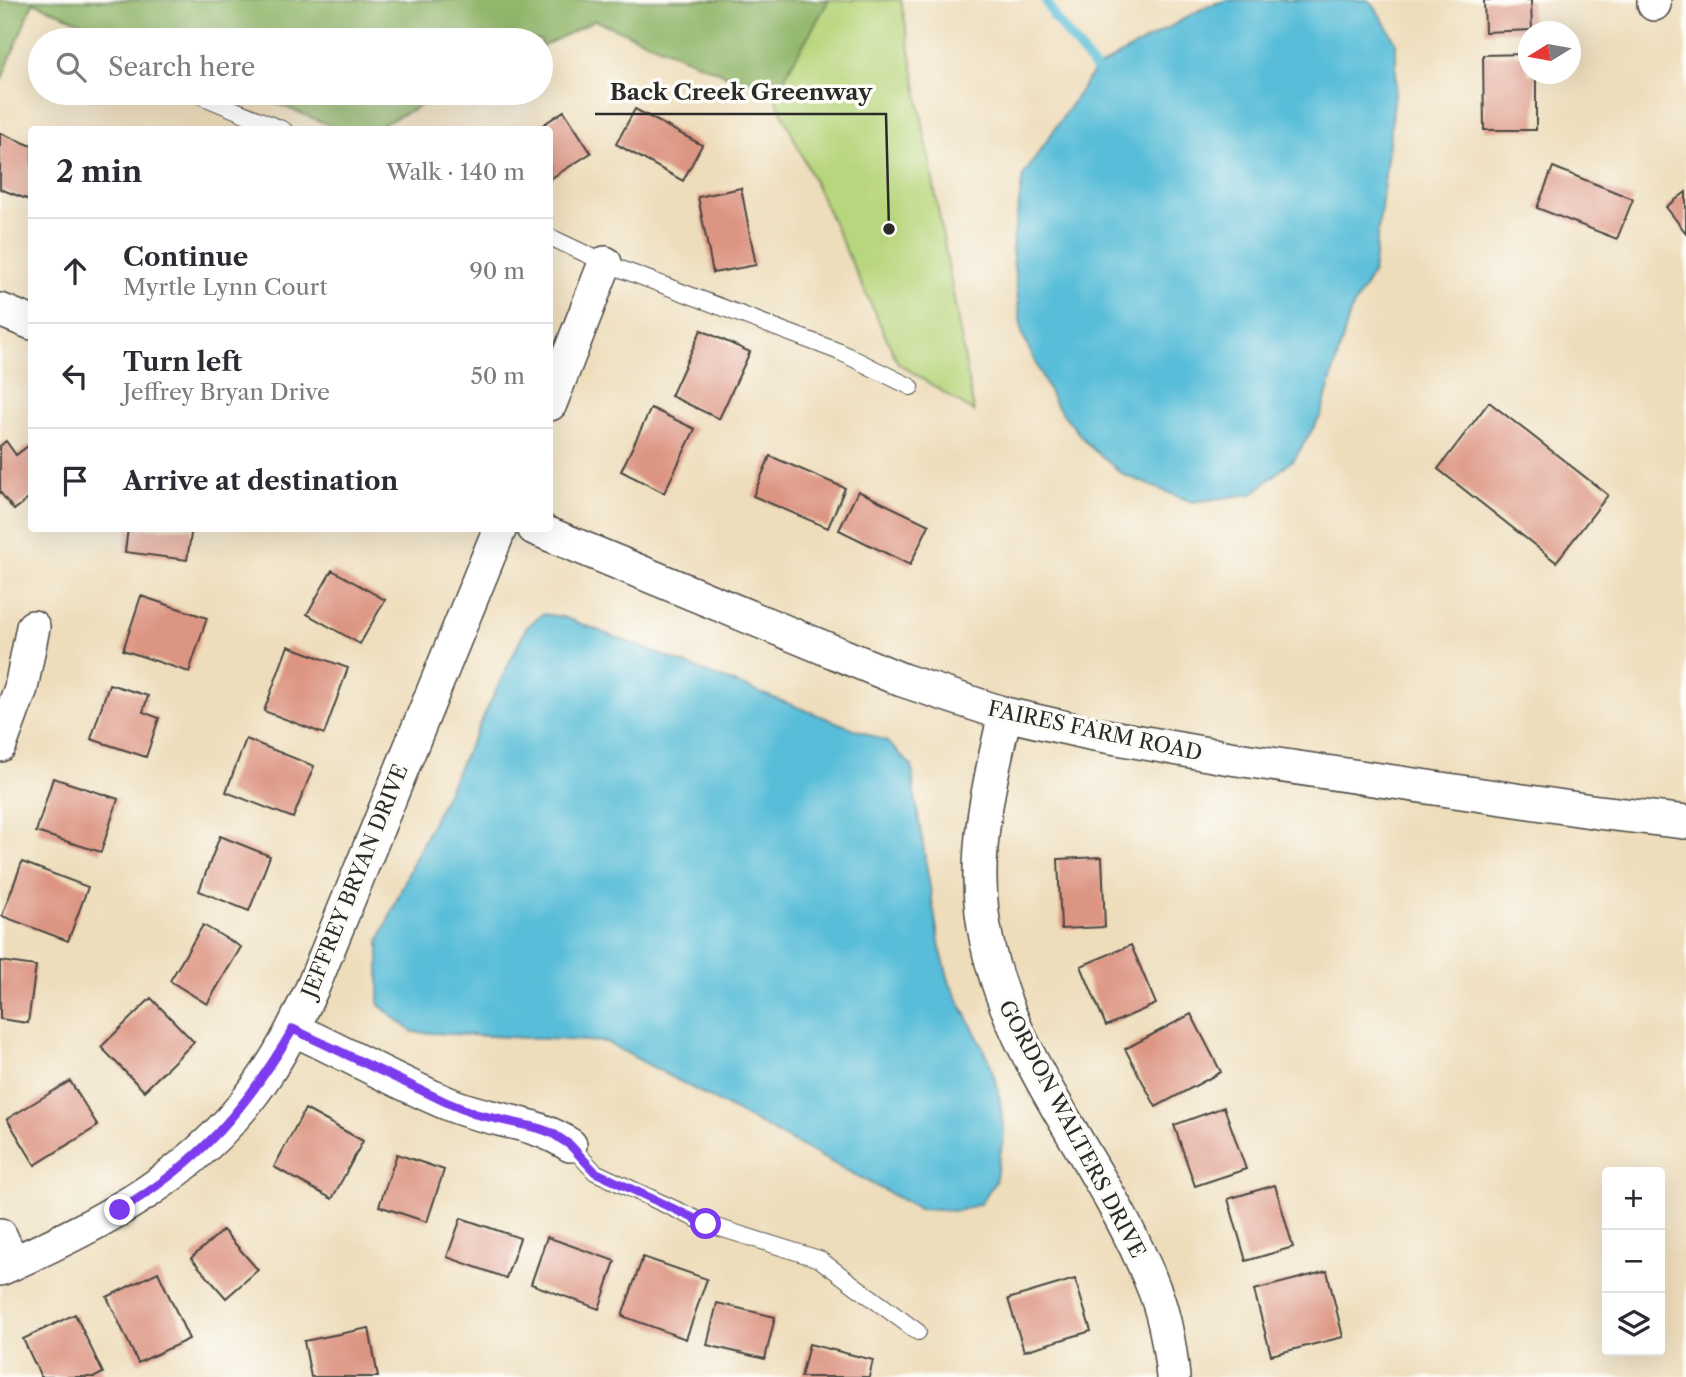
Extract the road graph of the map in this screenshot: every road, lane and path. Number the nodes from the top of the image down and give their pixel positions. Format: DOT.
graph roads {
  1 [pos="224,105"];
  2 [pos="275,126"];
  3 [pos="553,238"];
  4 [pos="606,263"];
  5 [pos="0,310"];
  6 [pos="28,321"];
  7 [pos="911,387"];
  8 [pos="553,396"];
  9 [pos="498,532"];
  10 [pos="544,532"];
  11 [pos="33,627"];
  12 [pos="1005,714"];
  13 [pos="0,745"];
  14 [pos="1686,822"];
  15 [pos="293,1029"];
  16 [pos="570,1145"];
  17 [pos="4,1256"];
  18 [pos="918,1332"];
  19 [pos="1173,1377"];
  1 -- 2 [label="lane"];
  3 -- 4 [label="lane"];
  4 -- 7 [label="lane"];
  4 -- 8 [label="street"];
  5 -- 6 [label="street"];
  9 -- 15 [label="street, JEFFREY BRYAN DRIVE"];
  10 -- 12 [label="street, FAIRES FARM ROAD"];
  11 -- 13 [label="street"];
  12 -- 14 [label="street, FAIRES FARM ROAD"];
  12 -- 19 [label="street, GORDON WALTERS DRIVE"];
  15 -- 16 [label="street"];
  15 -- 17 [label="street, JEFFREY BRYAN DRIVE"];
  16 -- 18 [label="lane"];
}
